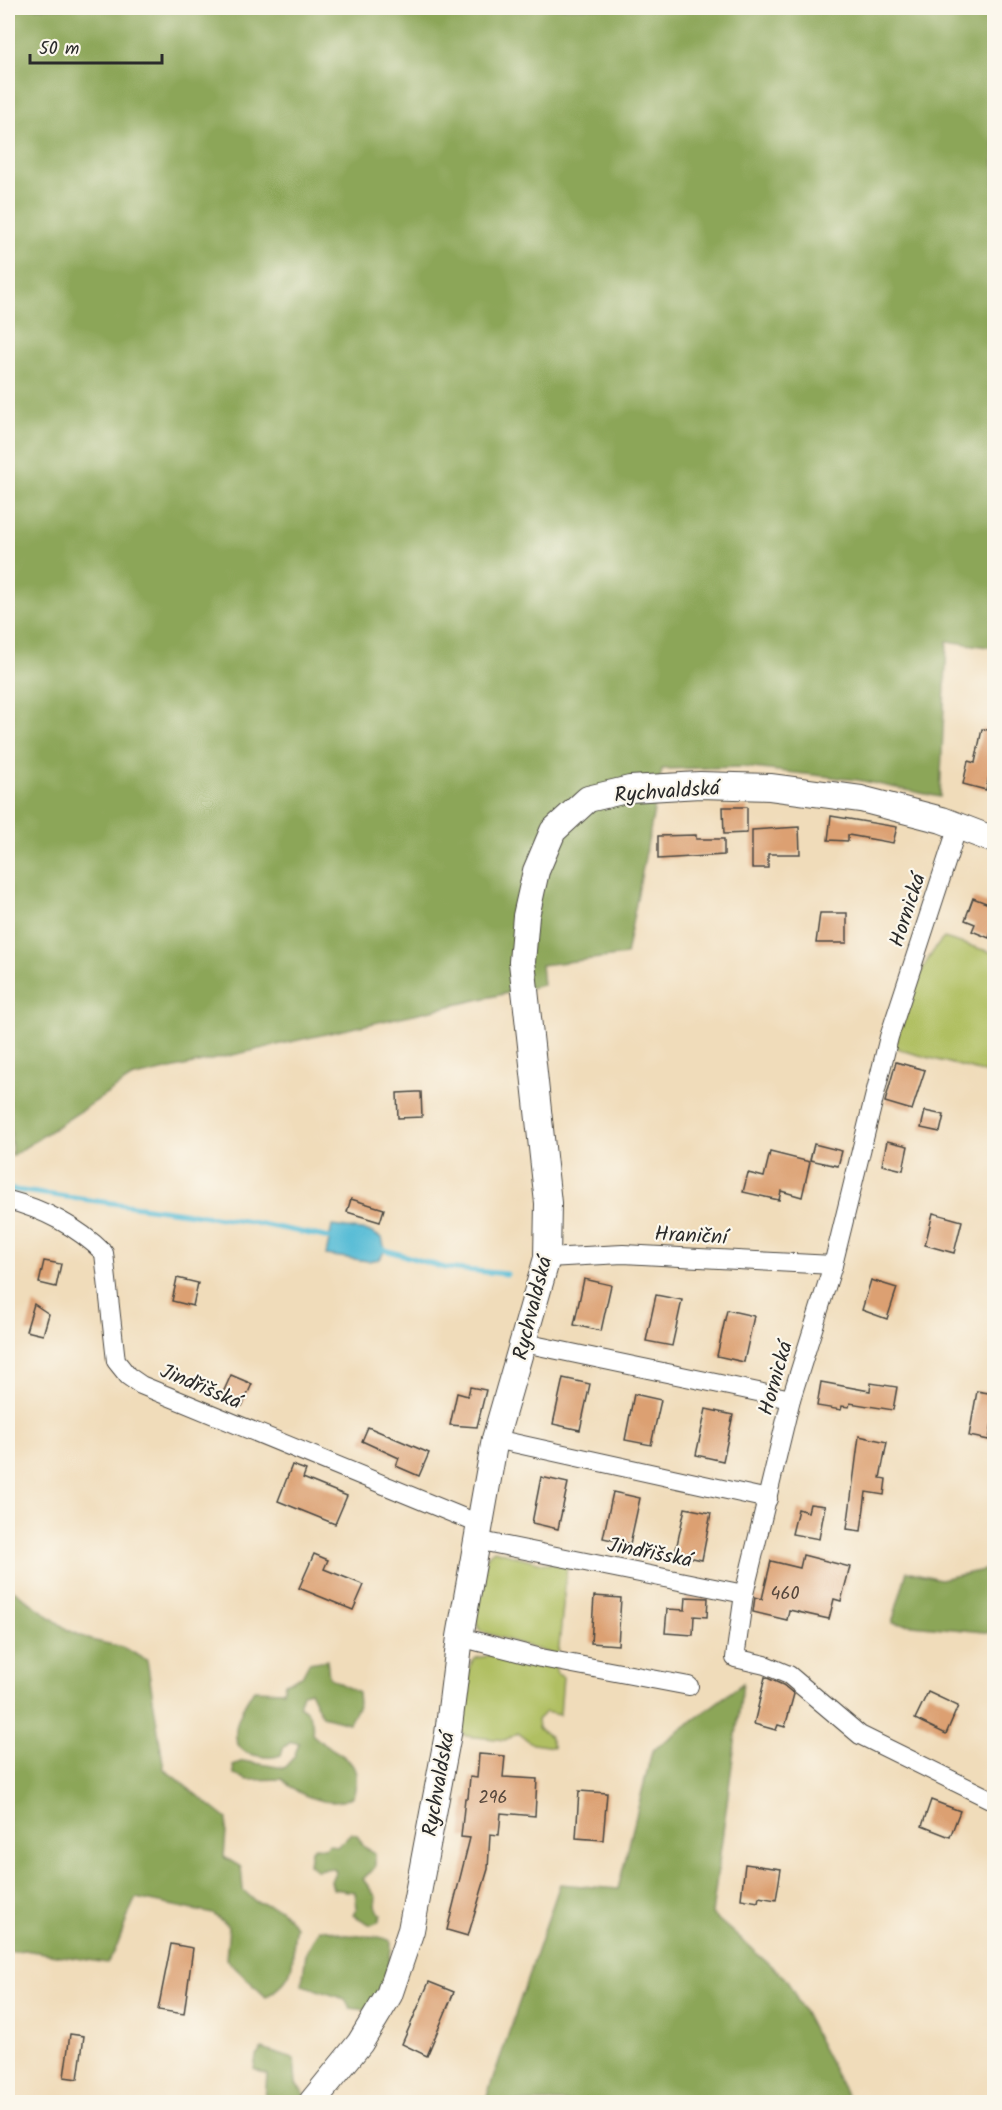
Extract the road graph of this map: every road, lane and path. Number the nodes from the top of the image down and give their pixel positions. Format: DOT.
graph roads {
  1 [pos="958,826"];
  2 [pos="994,840"];
  3 [pos="8,1200"];
  4 [pos="547,1258"];
  5 [pos="832,1265"];
  6 [pos="524,1343"];
  7 [pos="791,1399"];
  8 [pos="495,1439"];
  9 [pos="768,1499"];
  10 [pos="477,1532"];
  11 [pos="744,1594"];
  12 [pos="460,1637"];
  13 [pos="689,1686"];
  14 [pos="994,1801"];
  15 [pos="312,2103"];
  1 -- 2 [label="street, Rychvaldská"];
  1 -- 4 [label="street, Rychvaldská"];
  1 -- 5 [label="street, Hornická"];
  3 -- 10 [label="street, Jindřišská"];
  4 -- 5 [label="street, Hraniční"];
  4 -- 6 [label="street, Rychvaldská"];
  5 -- 7 [label="street, Hornická"];
  6 -- 7 [label="street"];
  6 -- 8 [label="street, Rychvaldská"];
  7 -- 9 [label="street, Hornická"];
  8 -- 9 [label="street"];
  8 -- 10 [label="street, Rychvaldská"];
  9 -- 11 [label="street, Hornická"];
  10 -- 11 [label="street, Jindřišská"];
  10 -- 12 [label="street, Rychvaldská"];
  11 -- 14 [label="street, Hornická"];
  12 -- 13 [label="street"];
  12 -- 15 [label="street, Rychvaldská"];
}
